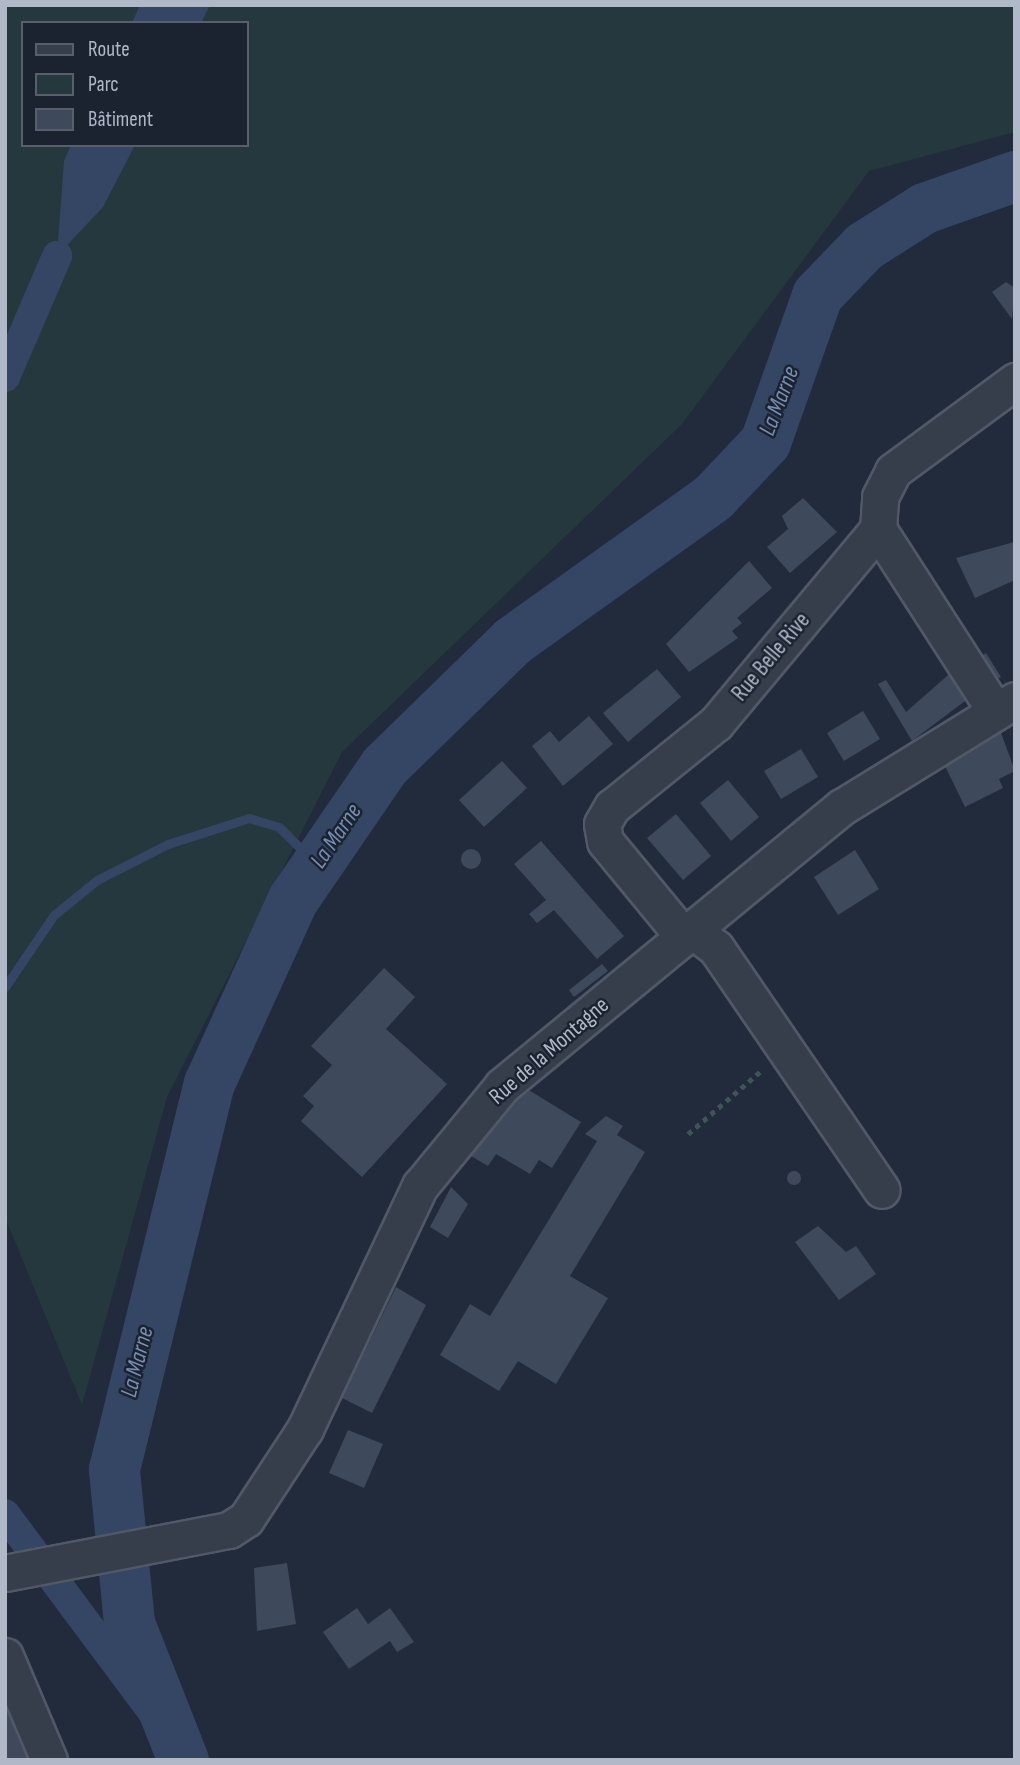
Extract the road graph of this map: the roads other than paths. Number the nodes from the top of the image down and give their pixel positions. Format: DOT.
graph roads {
  1 [pos="1015,381"];
  2 [pos="878,529"];
  3 [pos="1005,704"];
  4 [pos="688,934"];
  5 [pos="882,1190"];
  6 [pos="5,1573"];
  7 [pos="5,1656"];
  8 [pos="49,1760"];
  1 -- 2 [label="street"];
  2 -- 3 [label="street"];
  2 -- 4 [label="street, Rue Belle Rive"];
  3 -- 4 [label="street, Rue de la Montagne"];
  4 -- 5 [label="street, Rue Belle Rive"];
  4 -- 6 [label="street, Rue de la Montagne"];
  7 -- 8 [label="street"];
}
